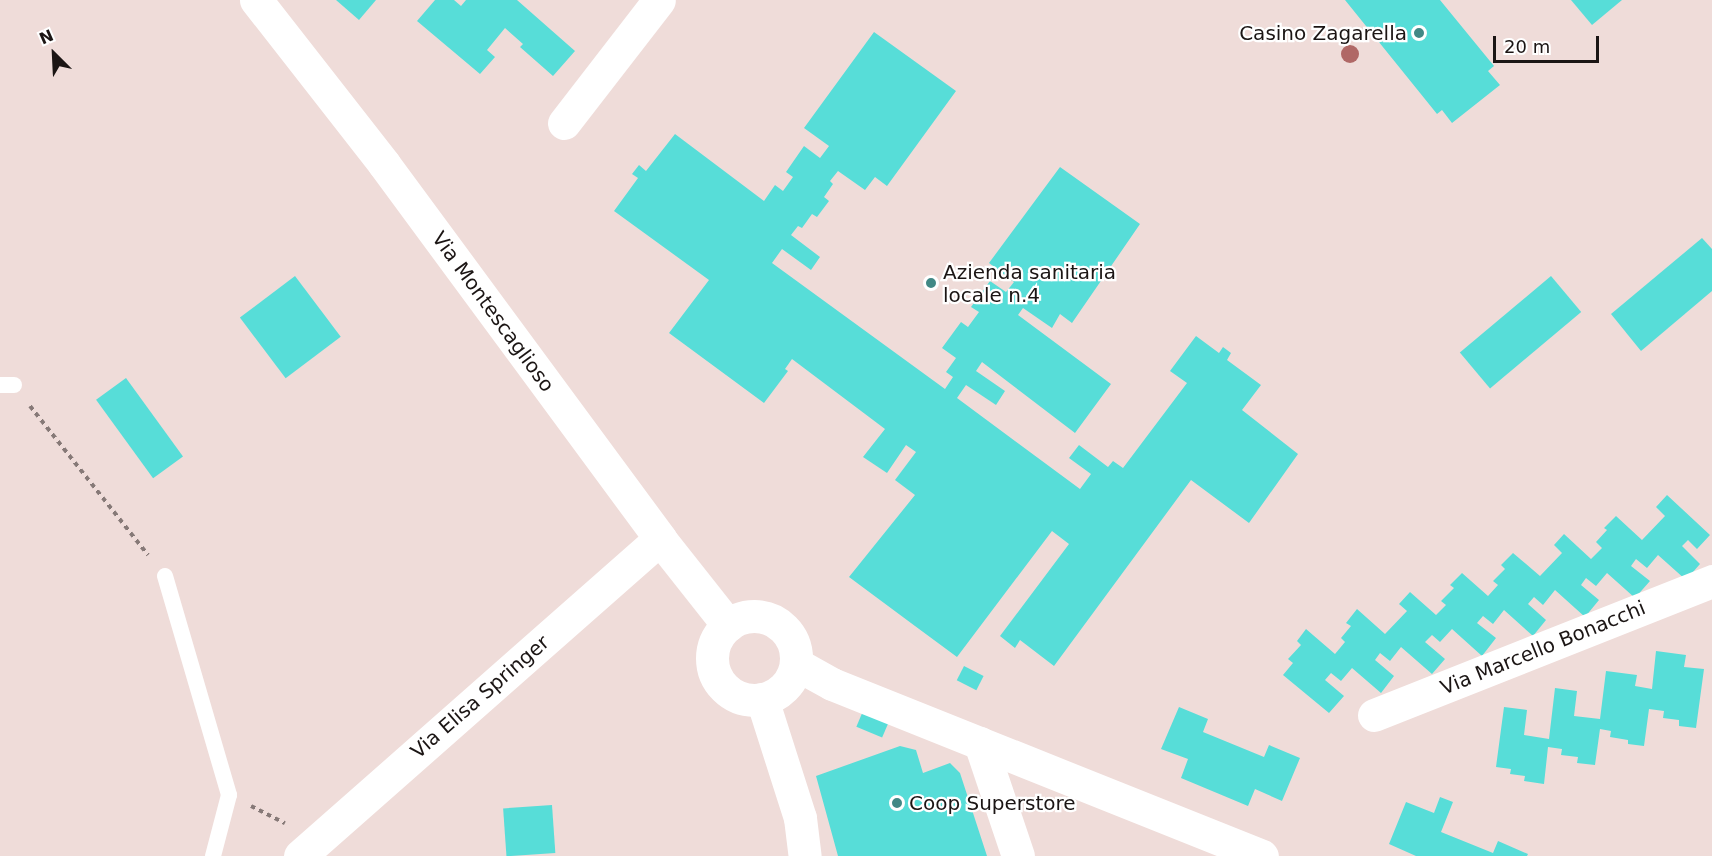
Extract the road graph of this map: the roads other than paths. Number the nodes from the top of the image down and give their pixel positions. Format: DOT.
graph roads {
  1 [pos="256,0"];
  2 [pos="659,0"];
  3 [pos="564,123"];
  4 [pos="660,539"];
  5 [pos="165,576"];
  6 [pos="1712,581"];
  7 [pos="728,626"];
  8 [pos="796,664"];
  9 [pos="762,699"];
  10 [pos="1374,715"];
  11 [pos="980,743"];
  12 [pos="309,848"];
  13 [pos="213,856"];
  14 [pos="805,856"];
  15 [pos="1018,856"];
  16 [pos="1262,856"];
  1 -- 4 [label="street, Via Montescaglioso"];
  2 -- 3 [label="street"];
  4 -- 7 [label="street, Via Montescaglioso"];
  4 -- 12 [label="street, Via Elisa Springer"];
  5 -- 13 [label="lane"];
  6 -- 10 [label="street, Via Marcello Bonacchi"];
  7 -- 8 [label="street"];
  7 -- 9 [label="street"];
  8 -- 9 [label="street"];
  8 -- 11 [label="street"];
  9 -- 14 [label="street"];
  11 -- 15 [label="street"];
  11 -- 16 [label="street"];
}
